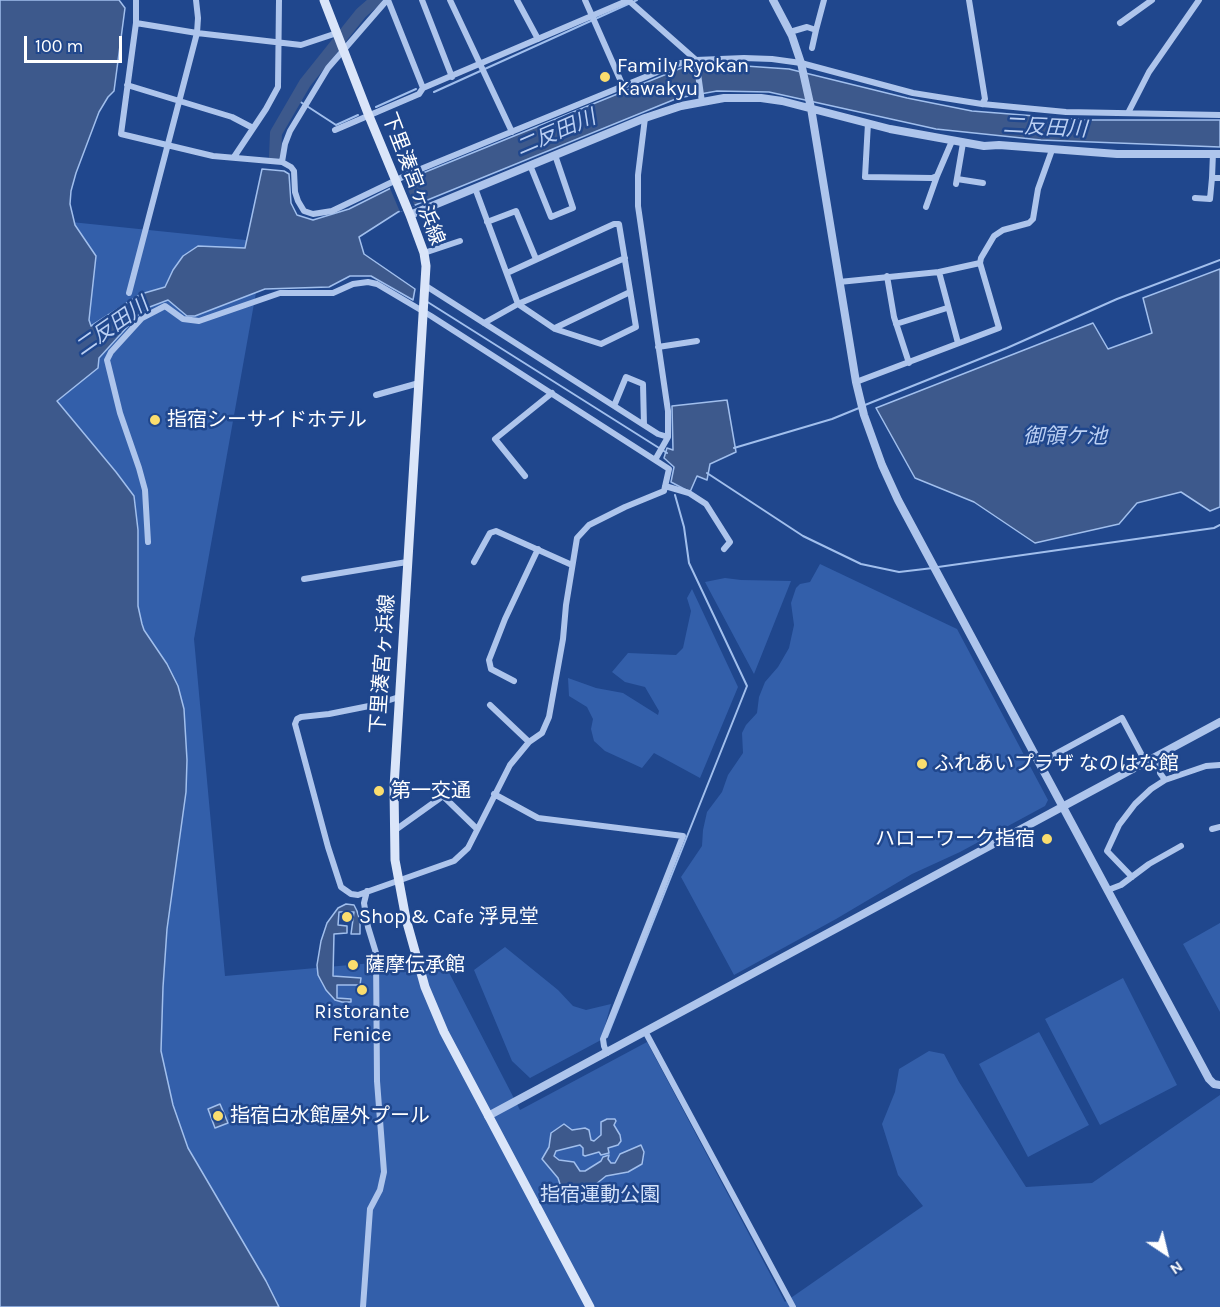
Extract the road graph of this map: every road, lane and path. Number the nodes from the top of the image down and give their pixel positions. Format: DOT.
graph roads {
  1 [pos="136,0"];
  2 [pos="196,0"];
  3 [pos="279,0"];
  4 [pos="324,0"];
  5 [pos="387,0"];
  6 [pos="422,0"];
  7 [pos="450,0"];
  8 [pos="518,0"];
  9 [pos="585,0"];
  10 [pos="773,0"];
  11 [pos="824,0"];
  12 [pos="969,0"];
  13 [pos="1152,0"];
  14 [pos="1199,0"];
  15 [pos="630,2"];
  16 [pos="593,19"];
  17 [pos="1120,23"];
  18 [pos="136,24"];
  19 [pos="816,30"];
  20 [pos="790,32"];
  21 [pos="197,33"];
  22 [pos="338,34"];
  23 [pos="538,39"];
  24 [pos="278,43"];
  25 [pos="812,48"];
  26 [pos="344,50"];
  27 [pos="696,60"];
  28 [pos="801,63"];
  29 [pos="482,68"];
  30 [pos="452,77"];
  31 [pos="127,85"];
  32 [pos="623,87"];
  33 [pos="423,88"];
  34 [pos="178,99"];
  35 [pos="702,102"];
  36 [pos="982,105"];
  37 [pos="811,108"];
  38 [pos="1128,113"];
  39 [pos="1220,115"];
  40 [pos="369,116"];
  41 [pos="645,118"];
  42 [pos="868,123"];
  43 [pos="253,128"];
  44 [pos="335,130"];
  45 [pos="512,132"];
  46 [pos="952,141"];
  47 [pos="963,143"];
  48 [pos="168,146"];
  49 [pos="1052,150"];
  50 [pos="1217,153"];
  51 [pos="555,155"];
  52 [pos="234,157"];
  53 [pos="282,162"];
  54 [pos="530,165"];
  55 [pos="937,176"];
  56 [pos="1212,178"];
  57 [pos="1220,178"];
  58 [pos="396,182"];
  59 [pos="983,183"];
  60 [pos="475,188"];
  61 [pos="1195,198"];
  62 [pos="926,207"];
  63 [pos="410,215"];
  64 [pos="487,222"];
  65 [pos="460,241"];
  66 [pos="424,253"];
  67 [pos="625,258"];
  68 [pos="536,259"];
  69 [pos="981,264"];
  70 [pos="939,272"];
  71 [pos="507,273"];
  72 [pos="887,276"];
  73 [pos="839,282"];
  74 [pos="426,286"];
  75 [pos="630,292"];
  76 [pos="129,293"];
  77 [pos="518,304"];
  78 [pos="948,308"];
  79 [pos="423,311"];
  80 [pos="484,323"];
  81 [pos="896,324"];
  82 [pos="555,328"];
  83 [pos="697,341"];
  84 [pos="958,343"];
  85 [pos="658,347"];
  86 [pos="909,363"];
  87 [pos="856,382"];
  88 [pos="419,383"];
  89 [pos="552,393"];
  90 [pos="376,395"];
  91 [pos="614,406"];
  92 [pos="644,425"];
  93 [pos="667,440"];
  94 [pos="656,459"];
  95 [pos="525,476"];
  96 [pos="665,486"];
  97 [pos="148,542"];
  98 [pos="538,549"];
  99 [pos="724,549"];
  100 [pos="407,562"];
  101 [pos="474,562"];
  102 [pos="572,565"];
  103 [pos="304,579"];
  104 [pos="514,681"];
  105 [pos="399,697"];
  106 [pos="490,705"];
  107 [pos="1220,722"];
  108 [pos="529,742"];
  109 [pos="1159,756"];
  110 [pos="1039,763"];
  111 [pos="1146,763"];
  112 [pos="1220,765"];
  113 [pos="1165,780"];
  114 [pos="494,794"];
  115 [pos="1063,807"];
  116 [pos="1220,827"];
  117 [pos="477,829"];
  118 [pos="1212,829"];
  119 [pos="394,831"];
  120 [pos="1181,846"];
  121 [pos="1132,877"];
  122 [pos="398,881"];
  123 [pos="1107,890"];
  124 [pos="367,891"];
  125 [pos="646,1033"];
  126 [pos="607,1053"];
  127 [pos="1220,1085"];
  128 [pos="488,1116"];
  129 [pos="363,1307"];
  130 [pos="590,1307"];
  131 [pos="793,1307"];
  1 -- 18 [label="street"];
  2 -- 21 [label="street"];
  3 -- 24 [label="street"];
  4 -- 22 [label="main road, 下里湊宮ヶ浜線"];
  5 -- 26 [label="street"];
  5 -- 33 [label="street"];
  6 -- 30 [label="street"];
  7 -- 29 [label="street"];
  8 -- 23 [label="street"];
  9 -- 16 [label="street"];
  10 -- 20 [label="street"];
  11 -- 19 [label="street"];
  12 -- 36 [label="street"];
  13 -- 17 [label="street"];
  14 -- 38 [label="street"];
  15 -- 16 [label="street"];
  15 -- 27 [label="street"];
  16 -- 23 [label="street"];
  16 -- 32 [label="street"];
  18 -- 21 [label="street"];
  18 -- 31 [label="street"];
  19 -- 20 [label="street"];
  19 -- 25 [label="street"];
  20 -- 28 [label="street"];
  21 -- 24 [label="street"];
  21 -- 34 [label="street"];
  22 -- 24 [label="street"];
  22 -- 26 [label="main road, 下里湊宮ヶ浜線"];
  23 -- 29 [label="street"];
  24 -- 43 [label="street"];
  26 -- 40 [label="main road, 下里湊宮ヶ浜線"];
  26 -- 53 [label="street"];
  27 -- 28 [label="street"];
  27 -- 32 [label="street"];
  27 -- 35 [label="street"];
  28 -- 36 [label="street"];
  28 -- 37 [label="street"];
  29 -- 30 [label="street"];
  29 -- 45 [label="street"];
  30 -- 33 [label="street"];
  31 -- 34 [label="street"];
  31 -- 48 [label="street"];
  32 -- 45 [label="street"];
  33 -- 40 [label="street"];
  34 -- 43 [label="street"];
  34 -- 48 [label="street"];
  35 -- 37 [label="street"];
  35 -- 41 [label="street"];
  36 -- 38 [label="street"];
  37 -- 42 [label="street"];
  37 -- 73 [label="street"];
  38 -- 39 [label="street"];
  40 -- 44 [label="street"];
  40 -- 58 [label="main road, 下里湊宮ヶ浜線"];
  41 -- 51 [label="street"];
  41 -- 85 [label="street"];
  42 -- 46 [label="street"];
  42 -- 55 [label="street"];
  43 -- 52 [label="street"];
  45 -- 58 [label="street"];
  46 -- 47 [label="street"];
  46 -- 55 [label="street"];
  47 -- 49 [label="street"];
  47 -- 59 [label="street"];
  48 -- 52 [label="street"];
  48 -- 76 [label="street"];
  49 -- 50 [label="street"];
  49 -- 69 [label="street"];
  50 -- 56 [label="street"];
  51 -- 54 [label="street"];
  51 -- 54 [label="street"];
  52 -- 53 [label="street"];
  53 -- 58 [label="street"];
  54 -- 60 [label="street"];
  55 -- 62 [label="street"];
  56 -- 57 [label="street"];
  56 -- 61 [label="street"];
  58 -- 63 [label="main road, 下里湊宮ヶ浜線"];
  60 -- 63 [label="street"];
  60 -- 64 [label="street"];
  63 -- 66 [label="main road, 下里湊宮ヶ浜線"];
  64 -- 68 [label="street"];
  64 -- 71 [label="street"];
  65 -- 66 [label="street"];
  66 -- 74 [label="main road, 下里湊宮ヶ浜線"];
  67 -- 68 [label="street"];
  67 -- 75 [label="street"];
  67 -- 77 [label="street"];
  68 -- 71 [label="street"];
  69 -- 70 [label="street"];
  69 -- 84 [label="street"];
  70 -- 72 [label="street"];
  70 -- 78 [label="street"];
  71 -- 77 [label="street"];
  72 -- 73 [label="street"];
  72 -- 81 [label="street"];
  73 -- 87 [label="street"];
  74 -- 79 [label="main road, 下里湊宮ヶ浜線"];
  74 -- 80 [label="street"];
  75 -- 82 [label="street"];
  75 -- 82 [label="street"];
  77 -- 80 [label="street"];
  77 -- 82 [label="street"];
  78 -- 81 [label="street"];
  78 -- 84 [label="street"];
  79 -- 88 [label="main road, 下里湊宮ヶ浜線"];
  79 -- 89 [label="street"];
  79 -- 97 [label="street"];
  80 -- 91 [label="street"];
  81 -- 86 [label="street"];
  83 -- 85 [label="street"];
  84 -- 86 [label="street"];
  85 -- 93 [label="street"];
  86 -- 87 [label="street"];
  87 -- 110 [label="street"];
  88 -- 90 [label="street"];
  88 -- 100 [label="main road, 下里湊宮ヶ浜線"];
  89 -- 94 [label="street"];
  89 -- 95 [label="street"];
  91 -- 92 [label="street"];
  91 -- 92 [label="street"];
  92 -- 93 [label="street"];
  93 -- 94 [label="street"];
  94 -- 96 [label="street"];
  96 -- 99 [label="street"];
  96 -- 102 [label="street"];
  98 -- 101 [label="street"];
  98 -- 102 [label="street"];
  98 -- 104 [label="street"];
  100 -- 103 [label="street"];
  100 -- 105 [label="main road, 下里湊宮ヶ浜線"];
  102 -- 108 [label="street"];
  105 -- 119 [label="main road, 下里湊宮ヶ浜線"];
  105 -- 124 [label="street"];
  106 -- 108 [label="street"];
  107 -- 109 [label="street"];
  108 -- 114 [label="street"];
  109 -- 111 [label="street"];
  109 -- 113 [label="street"];
  110 -- 111 [label="street"];
  110 -- 115 [label="street"];
  111 -- 115 [label="street"];
  112 -- 113 [label="street"];
  113 -- 121 [label="street"];
  114 -- 117 [label="street"];
  114 -- 126 [label="street"];
  115 -- 123 [label="street"];
  115 -- 125 [label="street"];
  116 -- 118 [label="street"];
  117 -- 119 [label="street"];
  117 -- 122 [label="street"];
  119 -- 122 [label="main road, 下里湊宮ヶ浜線"];
  120 -- 121 [label="street"];
  121 -- 123 [label="street"];
  122 -- 124 [label="street"];
  122 -- 128 [label="main road, 下里湊宮ヶ浜線"];
  123 -- 127 [label="street"];
  124 -- 129 [label="street"];
  125 -- 126 [label="street"];
  125 -- 131 [label="street"];
  126 -- 128 [label="street"];
  128 -- 130 [label="main road, 下里湊宮ヶ浜線"];
}
